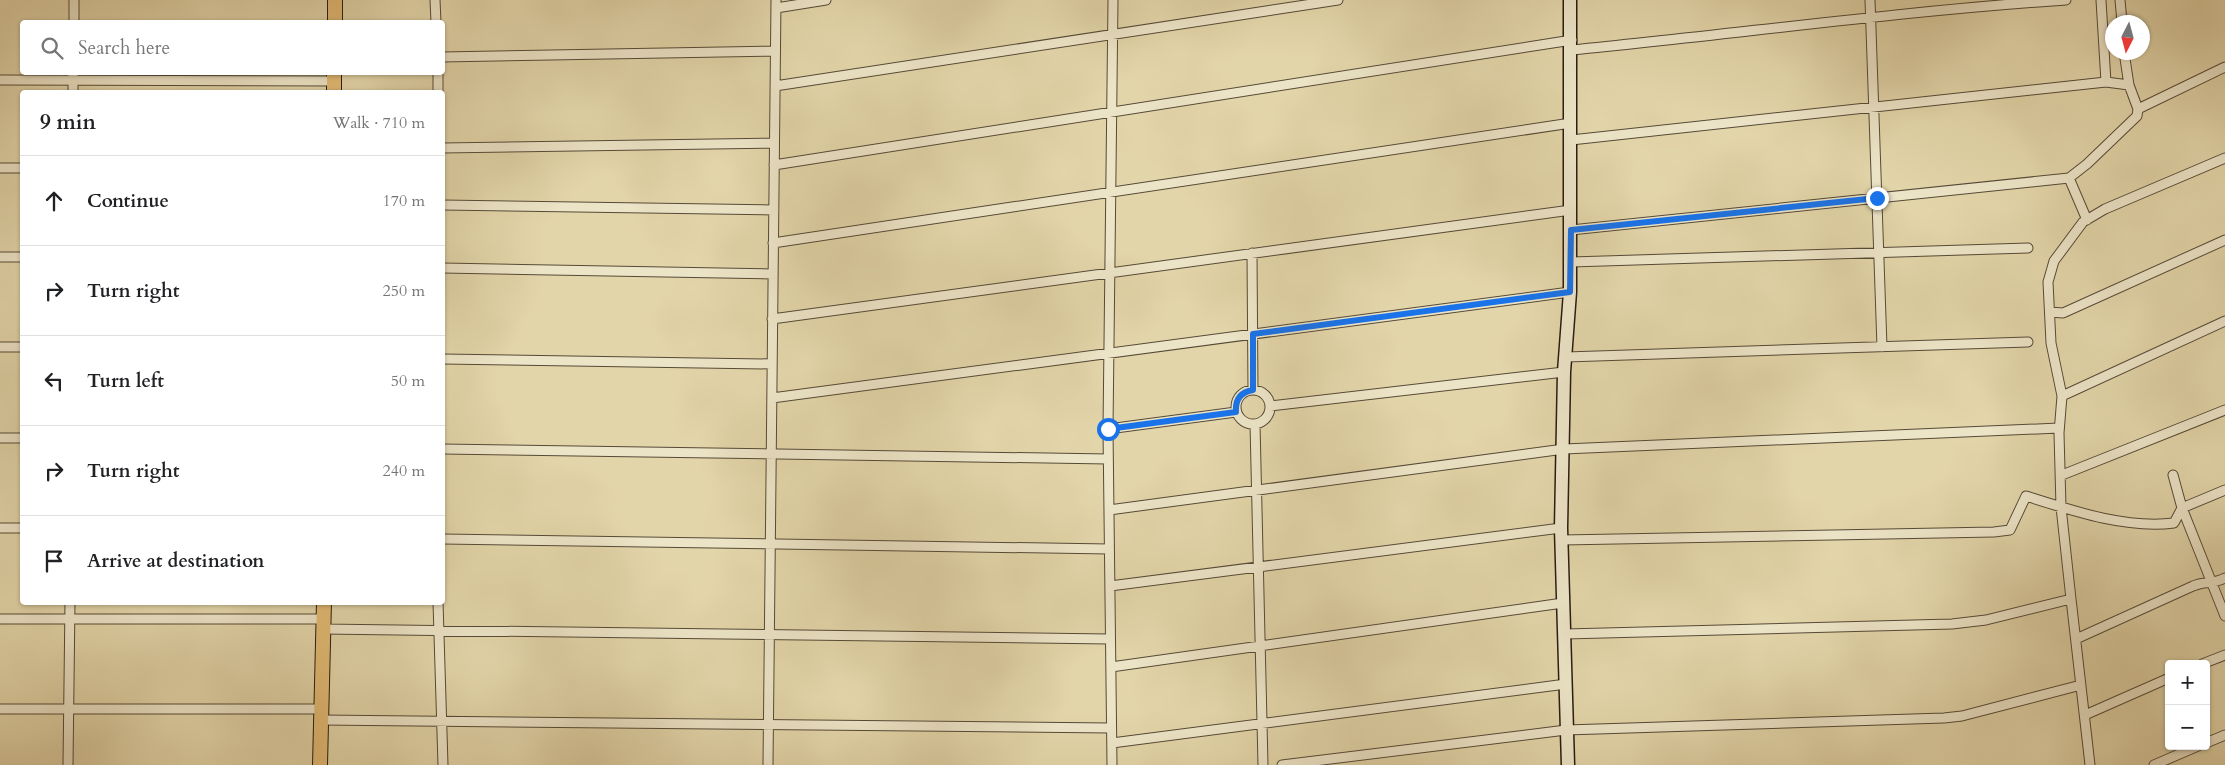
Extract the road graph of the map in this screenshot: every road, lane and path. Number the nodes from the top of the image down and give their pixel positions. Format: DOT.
graph roads {
  1 [pos="74,0"];
  2 [pos="335,0"];
  3 [pos="434,0"];
  4 [pos="826,0"];
  5 [pos="1113,0"];
  6 [pos="1338,0"];
  7 [pos="1570,0"];
  8 [pos="1870,0"];
  9 [pos="2066,0"];
  10 [pos="2101,0"];
  11 [pos="2120,0"];
  12 [pos="776,4"];
  13 [pos="2121,15"];
  14 [pos="1870,17"];
  15 [pos="74,20"];
  16 [pos="335,20"];
  17 [pos="436,20"];
  18 [pos="1112,33"];
  19 [pos="1572,45"];
  20 [pos="775,51"];
  21 [pos="445,57"];
  22 [pos="2125,60"];
  23 [pos="2225,67"];
  24 [pos="438,75"];
  25 [pos="73,76"];
  26 [pos="0,80"];
  27 [pos="334,82"];
  28 [pos="2106,82"];
  29 [pos="2129,85"];
  30 [pos="775,86"];
  31 [pos="73,90"];
  32 [pos="438,90"];
  33 [pos="1874,107"];
  34 [pos="2138,108"];
  35 [pos="1112,112"];
  36 [pos="1571,123"];
  37 [pos="1571,140"];
  38 [pos="774,143"];
  39 [pos="445,148"];
  40 [pos="2225,158"];
  41 [pos="774,165"];
  42 [pos="0,168"];
  43 [pos="20,168"];
  44 [pos="2069,178"];
  45 [pos="1111,192"];
  46 [pos="1877,198"];
  47 [pos="445,205"];
  48 [pos="774,210"];
  49 [pos="1571,210"];
  50 [pos="2087,220"];
  51 [pos="1571,230"];
  52 [pos="2225,240"];
  53 [pos="773,243"];
  54 [pos="2028,248"];
  55 [pos="1252,253"];
  56 [pos="1879,253"];
  57 [pos="0,257"];
  58 [pos="20,257"];
  59 [pos="1571,262"];
  60 [pos="445,268"];
  61 [pos="1110,273"];
  62 [pos="773,274"];
  63 [pos="1570,292"];
  64 [pos="2050,312"];
  65 [pos="772,319"];
  66 [pos="2225,321"];
  67 [pos="1253,334"];
  68 [pos="2028,342"];
  69 [pos="0,347"];
  70 [pos="20,347"];
  71 [pos="1882,347"];
  72 [pos="1109,353"];
  73 [pos="1566,357"];
  74 [pos="445,359"];
  75 [pos="772,364"];
  76 [pos="1564,372"];
  77 [pos="1253,390"];
  78 [pos="2062,396"];
  79 [pos="772,398"];
  80 [pos="1270,406"];
  81 [pos="2225,410"];
  82 [pos="1236,412"];
  83 [pos="1255,424"];
  84 [pos="2059,428"];
  85 [pos="1108,429"];
  86 [pos="0,438"];
  87 [pos="20,438"];
  88 [pos="445,449"];
  89 [pos="1564,449"];
  90 [pos="771,454"];
  91 [pos="1108,459"];
  92 [pos="2062,475"];
  93 [pos="2173,475"];
  94 [pos="1257,489"];
  95 [pos="2225,490"];
  96 [pos="2061,507"];
  97 [pos="2182,508"];
  98 [pos="1109,510"];
  99 [pos="0,528"];
  100 [pos="20,528"];
  101 [pos="1562,534"];
  102 [pos="445,539"];
  103 [pos="770,544"];
  104 [pos="1109,549"];
  105 [pos="1259,566"];
  106 [pos="2225,578"];
  107 [pos="2214,584"];
  108 [pos="1110,586"];
  109 [pos="2071,599"];
  110 [pos="1563,603"];
  111 [pos="70,605"];
  112 [pos="324,605"];
  113 [pos="438,605"];
  114 [pos="2225,616"];
  115 [pos="0,619"];
  116 [pos="69,619"];
  117 [pos="323,624"];
  118 [pos="438,630"];
  119 [pos="1565,634"];
  120 [pos="769,635"];
  121 [pos="1110,639"];
  122 [pos="2076,639"];
  123 [pos="1260,646"];
  124 [pos="2225,655"];
  125 [pos="2210,661"];
  126 [pos="1111,667"];
  127 [pos="2165,680"];
  128 [pos="1566,684"];
  129 [pos="2081,685"];
  130 [pos="0,709"];
  131 [pos="69,709"];
  132 [pos="321,714"];
  133 [pos="2085,715"];
  134 [pos="443,721"];
  135 [pos="1262,723"];
  136 [pos="768,724"];
  137 [pos="1111,728"];
  138 [pos="1566,730"];
  139 [pos="2225,734"];
  140 [pos="2210,740"];
  141 [pos="1112,743"];
  142 [pos="2189,750"];
  143 [pos="68,765"];
  144 [pos="320,765"];
  145 [pos="443,765"];
  146 [pos="768,765"];
  147 [pos="1112,765"];
  148 [pos="1263,765"];
  149 [pos="1282,765"];
  150 [pos="1568,765"];
  151 [pos="2090,765"];
  152 [pos="2154,765"];
  1 -- 15 [label="street"];
  2 -- 16 [label="main road"];
  3 -- 17 [label="street"];
  4 -- 12 [label="street"];
  5 -- 18 [label="street"];
  6 -- 18 [label="street"];
  7 -- 19 [label="main road"];
  8 -- 14 [label="street"];
  9 -- 14 [label="street"];
  10 -- 28 [label="street"];
  11 -- 13 [label="street"];
  12 -- 20 [label="street"];
  14 -- 19 [label="street"];
  14 -- 33 [label="street"];
  18 -- 30 [label="street"];
  18 -- 35 [label="street"];
  19 -- 35 [label="street"];
  19 -- 36 [label="main road"];
  20 -- 21 [label="street"];
  20 -- 30 [label="street"];
  22 -- 29 [label="street"];
  23 -- 34 [label="street"];
  24 -- 32 [label="street"];
  25 -- 26 [label="street"];
  25 -- 27 [label="street"];
  25 -- 31 [label="street"];
  28 -- 29 [label="street"];
  28 -- 33 [label="street"];
  29 -- 34 [label="street"];
  30 -- 38 [label="street"];
  33 -- 37 [label="street"];
  33 -- 46 [label="street"];
  34 -- 44 [label="street"];
  35 -- 41 [label="street"];
  35 -- 45 [label="street"];
  36 -- 37 [label="main road"];
  36 -- 45 [label="street"];
  37 -- 49 [label="main road"];
  38 -- 39 [label="street"];
  38 -- 41 [label="street"];
  40 -- 50 [label="street"];
  41 -- 48 [label="street"];
  42 -- 43 [label="street"];
  44 -- 46 [label="street"];
  44 -- 50 [label="street"];
  45 -- 53 [label="street"];
  45 -- 61 [label="street"];
  46 -- 51 [label="street"];
  46 -- 56 [label="street"];
  47 -- 48 [label="street"];
  48 -- 53 [label="street"];
  49 -- 51 [label="main road"];
  49 -- 55 [label="street"];
  50 -- 64 [label="street"];
  51 -- 59 [label="main road"];
  52 -- 64 [label="street"];
  53 -- 62 [label="street"];
  54 -- 56 [label="street"];
  55 -- 61 [label="street"];
  55 -- 67 [label="street"];
  56 -- 59 [label="street"];
  56 -- 71 [label="street"];
  57 -- 58 [label="street"];
  59 -- 63 [label="main road"];
  60 -- 62 [label="street"];
  61 -- 65 [label="street"];
  61 -- 72 [label="street"];
  62 -- 65 [label="street"];
  63 -- 67 [label="street"];
  63 -- 73 [label="main road"];
  64 -- 78 [label="street"];
  65 -- 75 [label="street"];
  66 -- 78 [label="street"];
  67 -- 72 [label="street"];
  67 -- 77 [label="street"];
  68 -- 71 [label="street"];
  69 -- 70 [label="street"];
  71 -- 73 [label="street"];
  72 -- 79 [label="street"];
  72 -- 85 [label="street"];
  73 -- 76 [label="main road"];
  74 -- 75 [label="street"];
  75 -- 79 [label="street"];
  76 -- 80 [label="street"];
  76 -- 89 [label="main road"];
  77 -- 80 [label="street"];
  77 -- 82 [label="street"];
  78 -- 84 [label="street"];
  79 -- 90 [label="street"];
  80 -- 83 [label="street"];
  81 -- 92 [label="street"];
  82 -- 83 [label="street"];
  82 -- 85 [label="street"];
  83 -- 94 [label="street"];
  84 -- 89 [label="street"];
  84 -- 92 [label="street"];
  85 -- 91 [label="street"];
  86 -- 87 [label="street"];
  88 -- 90 [label="street"];
  89 -- 94 [label="street"];
  89 -- 101 [label="main road"];
  90 -- 91 [label="street"];
  90 -- 103 [label="street"];
  91 -- 98 [label="street"];
  92 -- 96 [label="street"];
  93 -- 97 [label="street"];
  94 -- 98 [label="street"];
  94 -- 105 [label="street"];
  95 -- 97 [label="street"];
  96 -- 97 [label="street"];
  96 -- 101 [label="street"];
  96 -- 109 [label="street"];
  97 -- 107 [label="street"];
  98 -- 104 [label="street"];
  99 -- 100 [label="street"];
  101 -- 105 [label="street"];
  101 -- 110 [label="main road"];
  102 -- 103 [label="street"];
  103 -- 104 [label="street"];
  103 -- 120 [label="street"];
  104 -- 108 [label="street"];
  105 -- 108 [label="street"];
  105 -- 123 [label="street"];
  106 -- 107 [label="street"];
  107 -- 114 [label="street"];
  107 -- 122 [label="street"];
  108 -- 121 [label="street"];
  109 -- 119 [label="street"];
  109 -- 122 [label="street"];
  110 -- 119 [label="main road"];
  110 -- 123 [label="street"];
  111 -- 116 [label="street"];
  112 -- 117 [label="main road"];
  113 -- 118 [label="street"];
  115 -- 116 [label="street"];
  116 -- 117 [label="street"];
  116 -- 131 [label="street"];
  117 -- 118 [label="street"];
  117 -- 132 [label="main road"];
  118 -- 120 [label="street"];
  118 -- 134 [label="street"];
  119 -- 128 [label="main road"];
  120 -- 121 [label="street"];
  120 -- 136 [label="street"];
  121 -- 126 [label="street"];
  122 -- 129 [label="street"];
  123 -- 126 [label="street"];
  123 -- 135 [label="street"];
  124 -- 125 [label="street"];
  126 -- 137 [label="street"];
  127 -- 133 [label="street"];
  128 -- 135 [label="street"];
  128 -- 138 [label="main road"];
  129 -- 133 [label="street"];
  129 -- 138 [label="street"];
  130 -- 131 [label="street"];
  131 -- 132 [label="street"];
  131 -- 143 [label="street"];
  132 -- 134 [label="street"];
  132 -- 144 [label="main road"];
  133 -- 151 [label="street"];
  134 -- 136 [label="street"];
  134 -- 145 [label="street"];
  135 -- 141 [label="street"];
  135 -- 148 [label="street"];
  136 -- 137 [label="street"];
  136 -- 146 [label="street"];
  137 -- 141 [label="street"];
  138 -- 149 [label="street"];
  138 -- 150 [label="main road"];
  139 -- 140 [label="street"];
  141 -- 147 [label="street"];
  142 -- 152 [label="street"];
}
